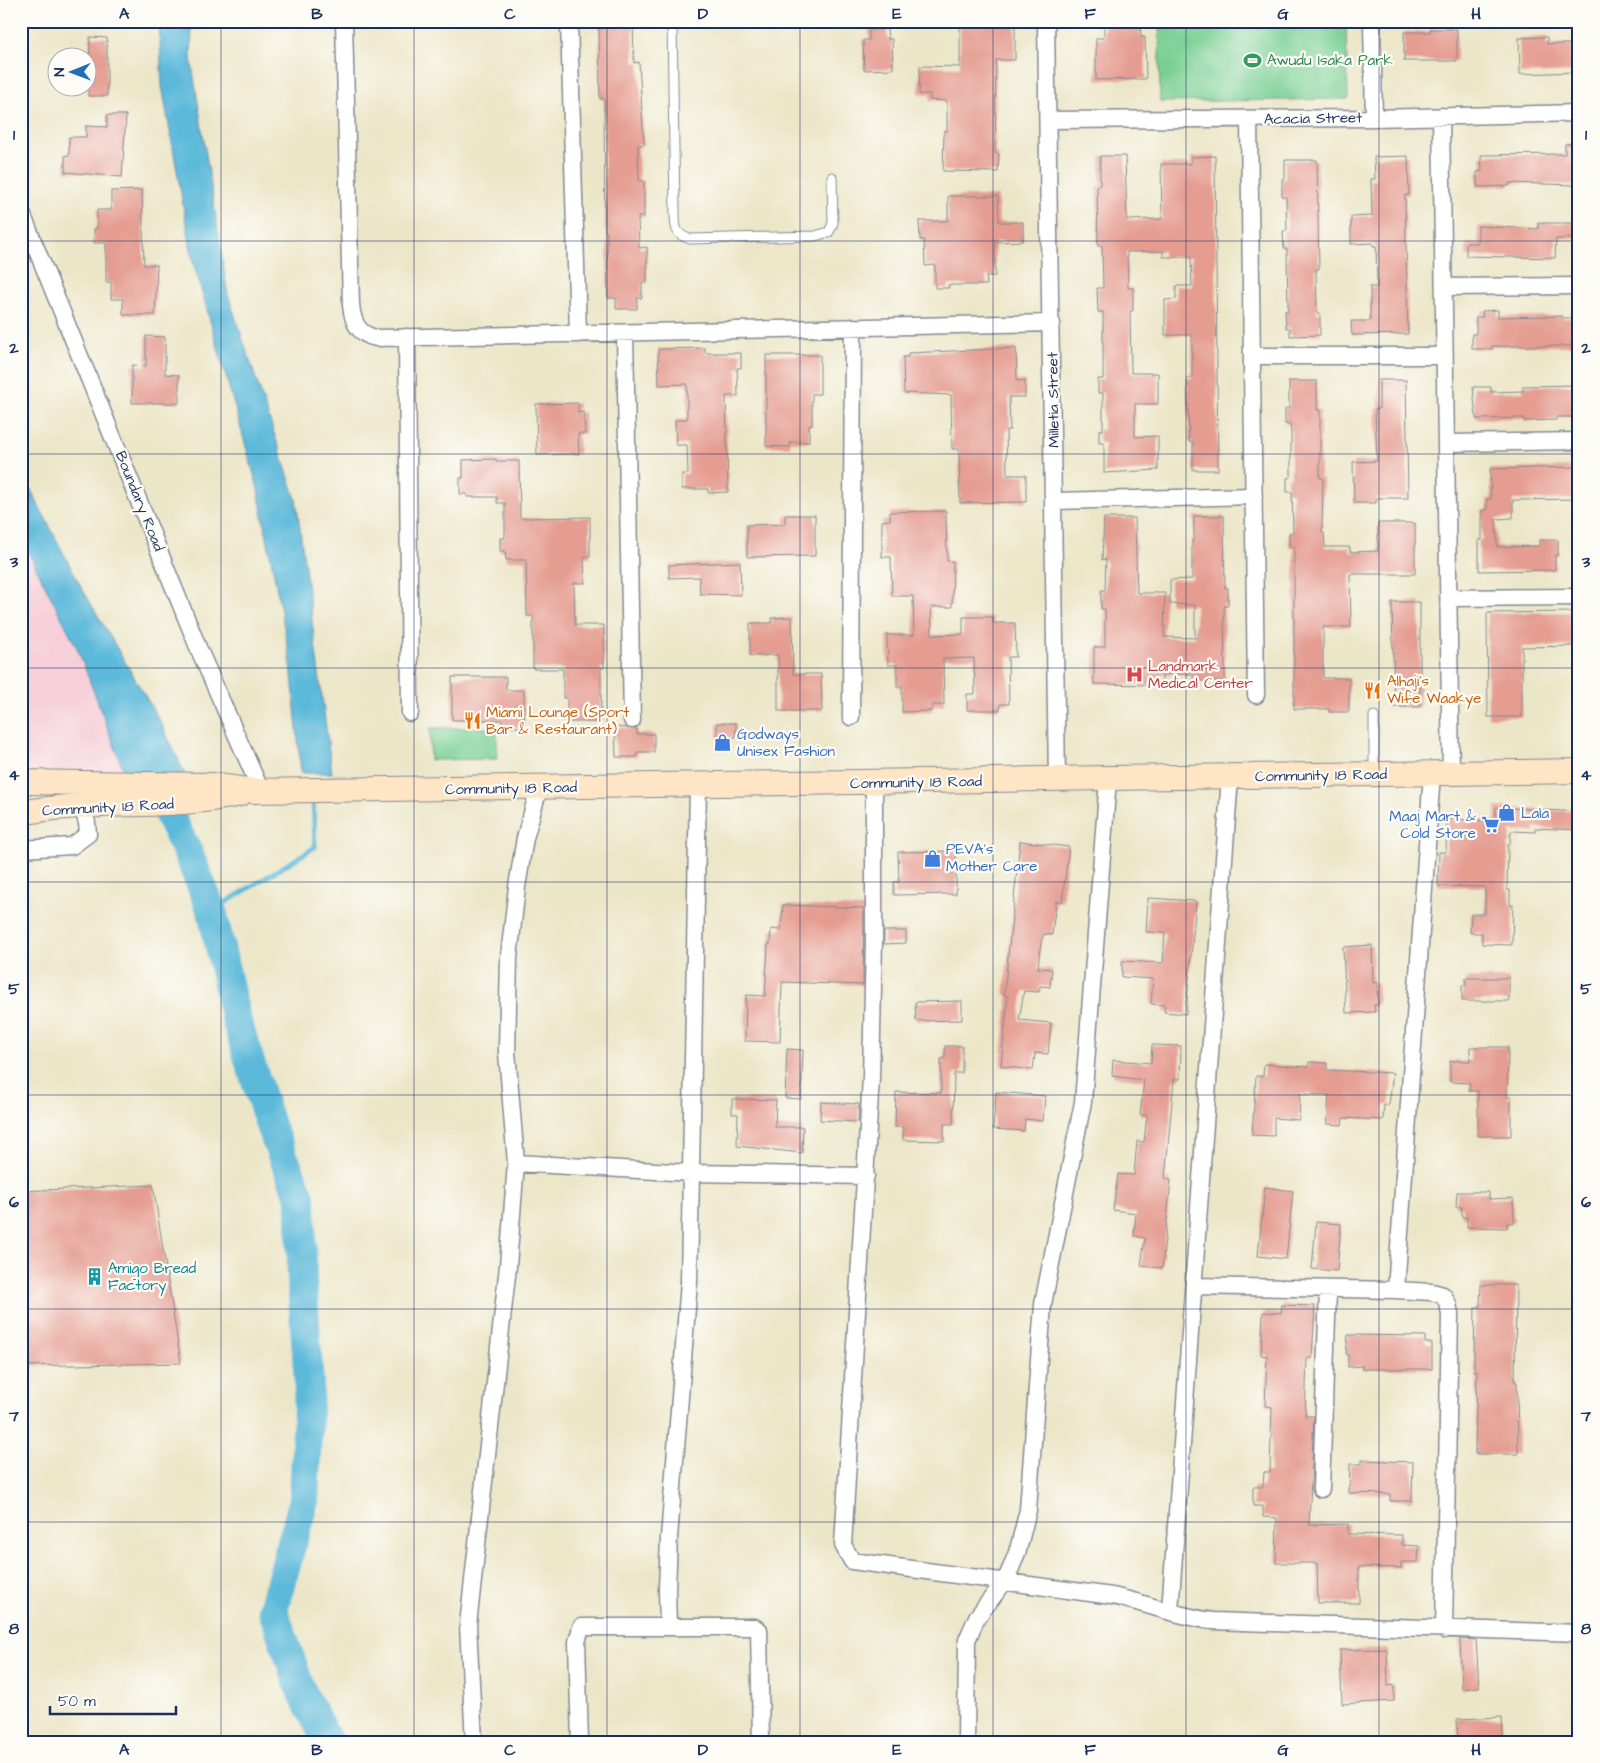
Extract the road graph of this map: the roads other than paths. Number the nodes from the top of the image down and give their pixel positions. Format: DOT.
graph roads {
  1 [pos="344,21"];
  2 [pos="569,21"];
  3 [pos="672,21"];
  4 [pos="1046,21"];
  5 [pos="1372,21"];
  6 [pos="1579,113"];
  7 [pos="1441,116"];
  8 [pos="1374,118"];
  9 [pos="1248,119"];
  10 [pos="1048,120"];
  11 [pos="832,177"];
  12 [pos="21,211"];
  13 [pos="1579,286"];
  14 [pos="1444,288"];
  15 [pos="1052,322"];
  16 [pos="853,327"];
  17 [pos="625,333"];
  18 [pos="578,334"];
  19 [pos="407,337"];
  20 [pos="1252,356"];
  21 [pos="1444,356"];
  22 [pos="1579,441"];
  23 [pos="1446,443"];
  24 [pos="1254,496"];
  25 [pos="1055,501"];
  26 [pos="1579,597"];
  27 [pos="1449,598"];
  28 [pos="1256,695"];
  29 [pos="410,713"];
  30 [pos="1374,716"];
  31 [pos="851,717"];
  32 [pos="632,720"];
  33 [pos="1579,771"];
  34 [pos="1442,773"];
  35 [pos="1374,774"];
  36 [pos="1230,776"];
  37 [pos="1108,779"];
  38 [pos="1057,780"];
  39 [pos="21,782"];
  40 [pos="874,782"];
  41 [pos="698,786"];
  42 [pos="540,788"];
  43 [pos="257,791"];
  44 [pos="210,793"];
  45 [pos="90,807"];
  46 [pos="21,813"];
  47 [pos="21,850"];
  48 [pos="516,1163"];
  49 [pos="691,1173"];
  50 [pos="866,1176"];
  51 [pos="1194,1286"];
  52 [pos="1328,1290"];
  53 [pos="1396,1290"];
  54 [pos="1321,1489"];
  55 [pos="1004,1581"];
  56 [pos="1170,1611"];
  57 [pos="668,1626"];
  58 [pos="1444,1630"];
  59 [pos="1579,1633"];
  60 [pos="474,1742"];
  61 [pos="580,1742"];
  62 [pos="761,1742"];
  63 [pos="966,1742"];
  1 -- 19 [label="street"];
  2 -- 18 [label="street"];
  3 -- 11 [label="lane"];
  4 -- 10 [label="street, Milletia Street"];
  5 -- 8 [label="street"];
  6 -- 7 [label="street, Acacia Street"];
  7 -- 8 [label="street, Acacia Street"];
  7 -- 14 [label="street"];
  8 -- 9 [label="street, Acacia Street"];
  9 -- 10 [label="street, Acacia Street"];
  9 -- 20 [label="street"];
  10 -- 15 [label="street, Milletia Street"];
  12 -- 43 [label="street, Boundary Road"];
  13 -- 14 [label="street"];
  14 -- 21 [label="street"];
  15 -- 16 [label="street"];
  15 -- 25 [label="street, Milletia Street"];
  16 -- 17 [label="street"];
  16 -- 31 [label="street"];
  17 -- 18 [label="street"];
  17 -- 32 [label="street"];
  18 -- 19 [label="street"];
  19 -- 29 [label="street"];
  20 -- 21 [label="street"];
  20 -- 24 [label="street"];
  21 -- 23 [label="street"];
  22 -- 23 [label="street"];
  23 -- 27 [label="street"];
  24 -- 25 [label="street"];
  24 -- 28 [label="street"];
  25 -- 38 [label="street, Milletia Street"];
  26 -- 27 [label="street"];
  27 -- 34 [label="street"];
  30 -- 35 [label="lane"];
  33 -- 34 [label="main road, Community 18 Road"];
  34 -- 35 [label="main road, Community 18 Road"];
  34 -- 53 [label="street"];
  35 -- 36 [label="main road, Community 18 Road"];
  36 -- 37 [label="main road, Community 18 Road"];
  36 -- 51 [label="street"];
  37 -- 38 [label="main road, Community 18 Road"];
  37 -- 55 [label="street"];
  38 -- 40 [label="main road, Community 18 Road"];
  39 -- 44 [label="main road, Community 18 Road"];
  40 -- 41 [label="main road, Community 18 Road"];
  40 -- 50 [label="street"];
  41 -- 42 [label="main road, Community 18 Road"];
  41 -- 49 [label="street"];
  42 -- 43 [label="main road, Community 18 Road"];
  42 -- 48 [label="street"];
  43 -- 44 [label="main road, Community 18 Road"];
  44 -- 45 [label="main road, Community 18 Road"];
  45 -- 46 [label="main road, Community 18 Road"];
  45 -- 47 [label="street"];
  48 -- 49 [label="street"];
  48 -- 60 [label="street"];
  49 -- 50 [label="street"];
  49 -- 57 [label="street"];
  50 -- 55 [label="street"];
  51 -- 52 [label="street"];
  51 -- 56 [label="street"];
  52 -- 53 [label="street"];
  52 -- 54 [label="street"];
  53 -- 58 [label="street"];
  55 -- 56 [label="street"];
  55 -- 63 [label="street"];
  56 -- 58 [label="street"];
  57 -- 61 [label="street"];
  57 -- 62 [label="street"];
  58 -- 59 [label="street"];
}
